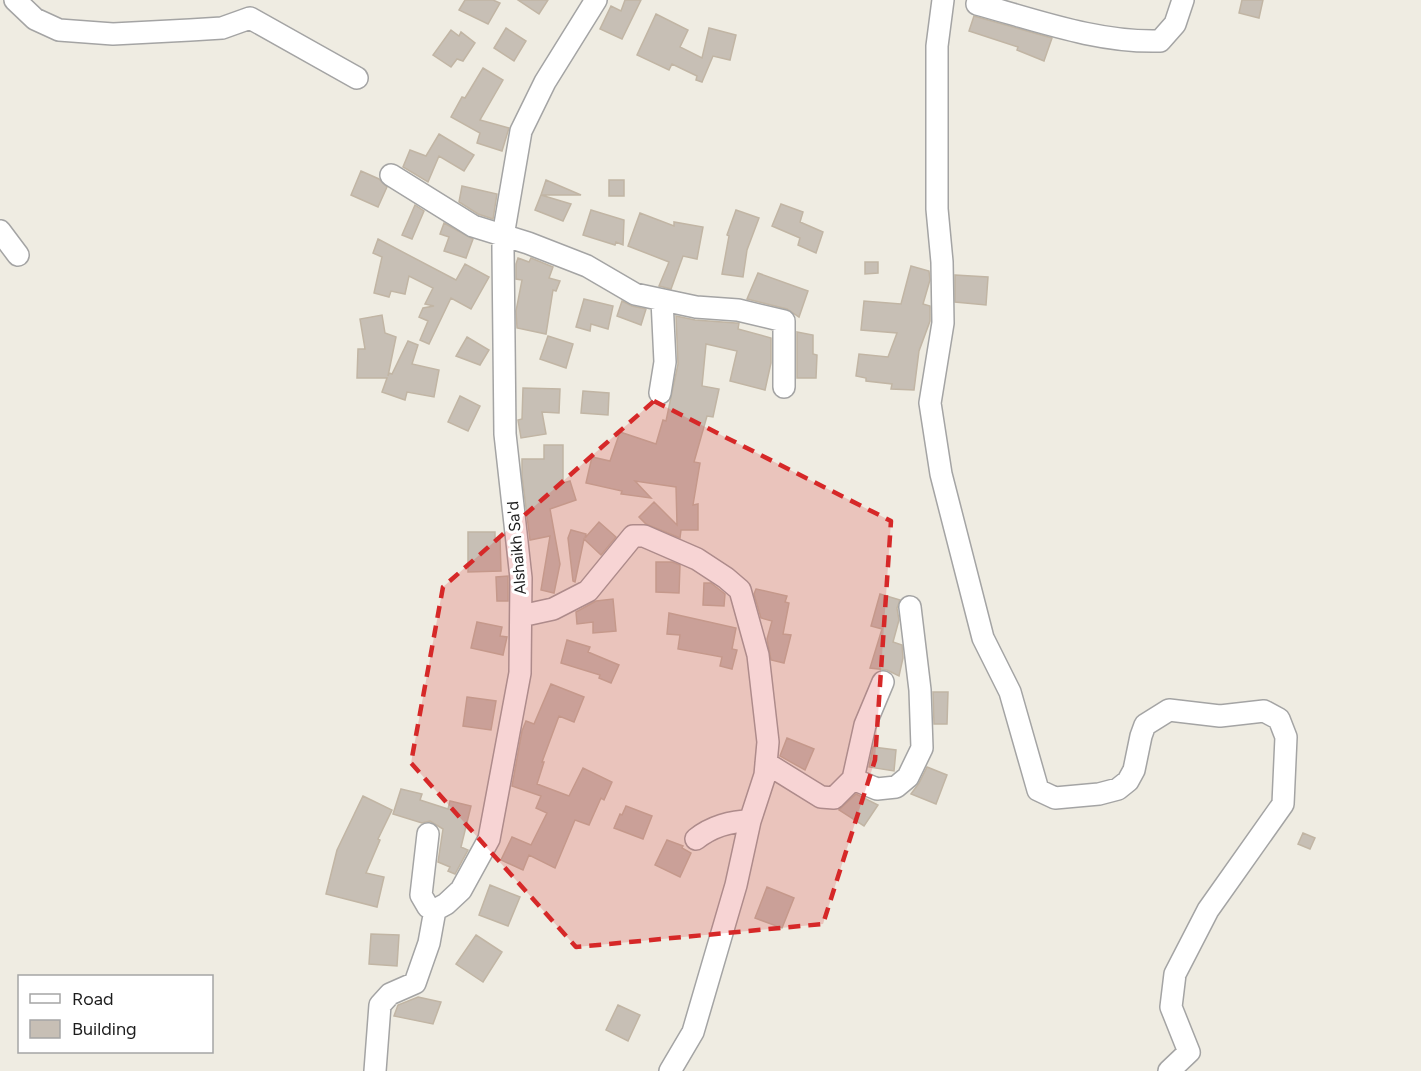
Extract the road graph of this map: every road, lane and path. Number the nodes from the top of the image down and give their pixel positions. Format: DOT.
graph roads {
  1 [pos="15,0"];
  2 [pos="596,0"];
  3 [pos="943,0"];
  4 [pos="1183,0"];
  5 [pos="977,4"];
  6 [pos="357,78"];
  7 [pos="391,174"];
  8 [pos="0,231"];
  9 [pos="503,236"];
  10 [pos="18,255"];
  11 [pos="662,300"];
  12 [pos="784,387"];
  13 [pos="660,393"];
  14 [pos="910,608"];
  15 [pos="521,616"];
  16 [pos="883,682"];
  17 [pos="766,763"];
  18 [pos="853,779"];
  19 [pos="750,820"];
  20 [pos="428,834"];
  21 [pos="696,839"];
  22 [pos="435,910"];
  23 [pos="375,1071"];
  24 [pos="670,1071"];
  25 [pos="1169,1071"];
  1 -- 6 [label="street"];
  2 -- 9 [label="street, Alshaikh Sa'd"];
  3 -- 25 [label="street"];
  4 -- 5 [label="street"];
  7 -- 9 [label="street"];
  8 -- 10 [label="street"];
  9 -- 11 [label="street"];
  9 -- 15 [label="street, Alshaikh Sa'd"];
  11 -- 12 [label="street"];
  11 -- 13 [label="street"];
  14 -- 18 [label="street"];
  15 -- 17 [label="street"];
  15 -- 22 [label="street, Alshaikh Sa'd"];
  16 -- 18 [label="street"];
  17 -- 18 [label="street"];
  17 -- 19 [label="street"];
  19 -- 21 [label="street"];
  19 -- 24 [label="street"];
  20 -- 22 [label="street"];
  22 -- 23 [label="street"];
}
